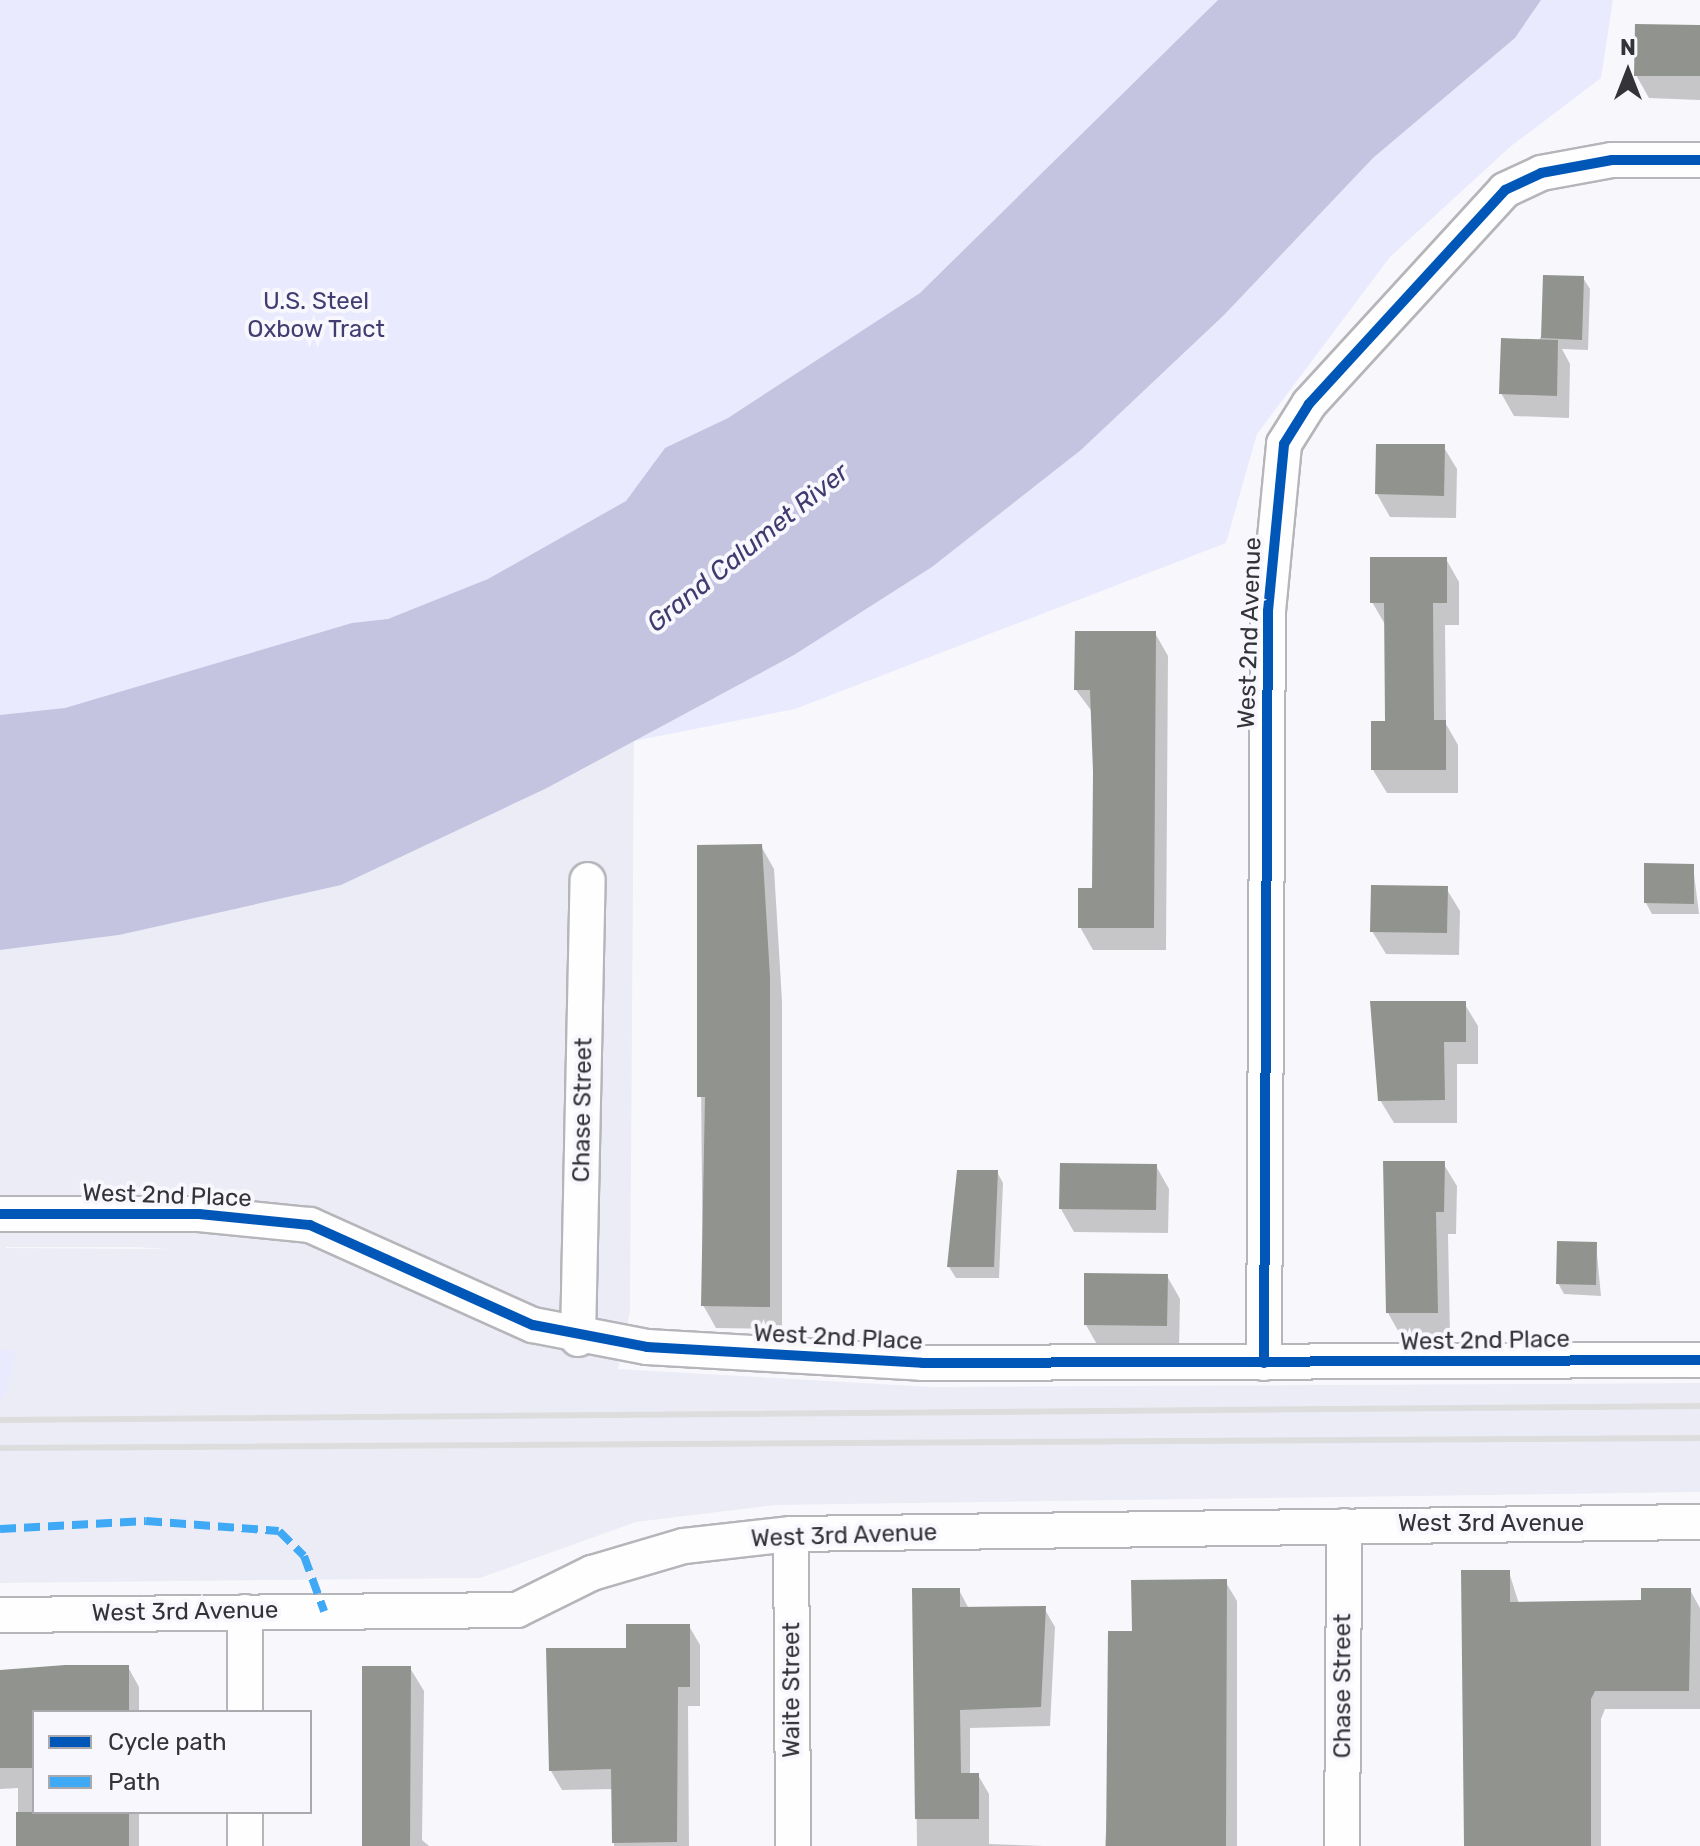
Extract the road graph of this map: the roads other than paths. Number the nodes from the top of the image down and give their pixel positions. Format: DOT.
graph roads {
  1 [pos="1700,160"];
  2 [pos="588,880"];
  3 [pos="0,1214"];
  4 [pos="578,1339"];
  5 [pos="1700,1360"];
  6 [pos="1264,1363"];
  7 [pos="1700,1522"];
  8 [pos="1344,1526"];
  9 [pos="791,1534"];
  10 [pos="245,1612"];
  11 [pos="0,1615"];
  12 [pos="245,1710"];
  13 [pos="245,1814"];
  14 [pos="245,1846"];
  15 [pos="793,1846"];
  16 [pos="1342,1846"];
  1 -- 6 [label="street, West 2nd Avenue"];
  2 -- 4 [label="street, Chase Street"];
  3 -- 4 [label="street, West 2nd Place"];
  4 -- 6 [label="street, West 2nd Place"];
  5 -- 6 [label="street, West 2nd Place"];
  7 -- 8 [label="street, West 3rd Avenue"];
  8 -- 9 [label="street, West 3rd Avenue"];
  8 -- 16 [label="street, Chase Street"];
  9 -- 10 [label="street, West 3rd Avenue"];
  9 -- 15 [label="street, Waite Street"];
  10 -- 11 [label="street, West 3rd Avenue"];
  10 -- 12 [label="street"];
  13 -- 14 [label="street"];
}
